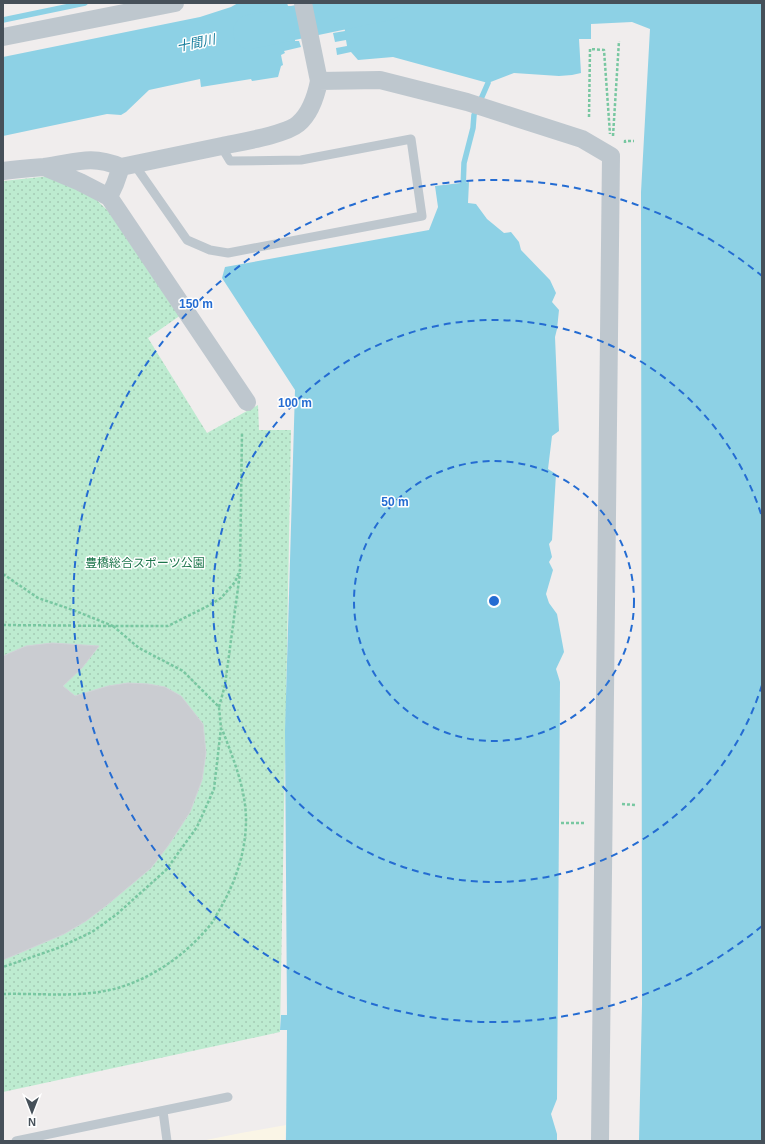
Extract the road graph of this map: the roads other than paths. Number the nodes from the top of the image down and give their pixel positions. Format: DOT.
graph roads {
  1 [pos="175,3"];
  2 [pos="303,3"];
  3 [pos="3,37"];
  4 [pos="319,81"];
  5 [pos="214,148"];
  6 [pos="133,164"];
  7 [pos="44,167"];
  8 [pos="3,171"];
  9 [pos="108,197"];
  10 [pos="247,402"];
  11 [pos="228,1097"];
  12 [pos="163,1111"];
  13 [pos="16,1141"];
  14 [pos="167,1141"];
  15 [pos="600,1141"];
  1 -- 3 [label="street"];
  2 -- 4 [label="street"];
  4 -- 5 [label="street"];
  4 -- 15 [label="street"];
  5 -- 6 [label="street"];
  5 -- 6 [label="lane"];
  6 -- 7 [label="street"];
  6 -- 9 [label="street"];
  7 -- 8 [label="street"];
  7 -- 9 [label="street"];
  9 -- 10 [label="street"];
  11 -- 12 [label="lane"];
  12 -- 13 [label="lane"];
  12 -- 14 [label="lane"];
}
